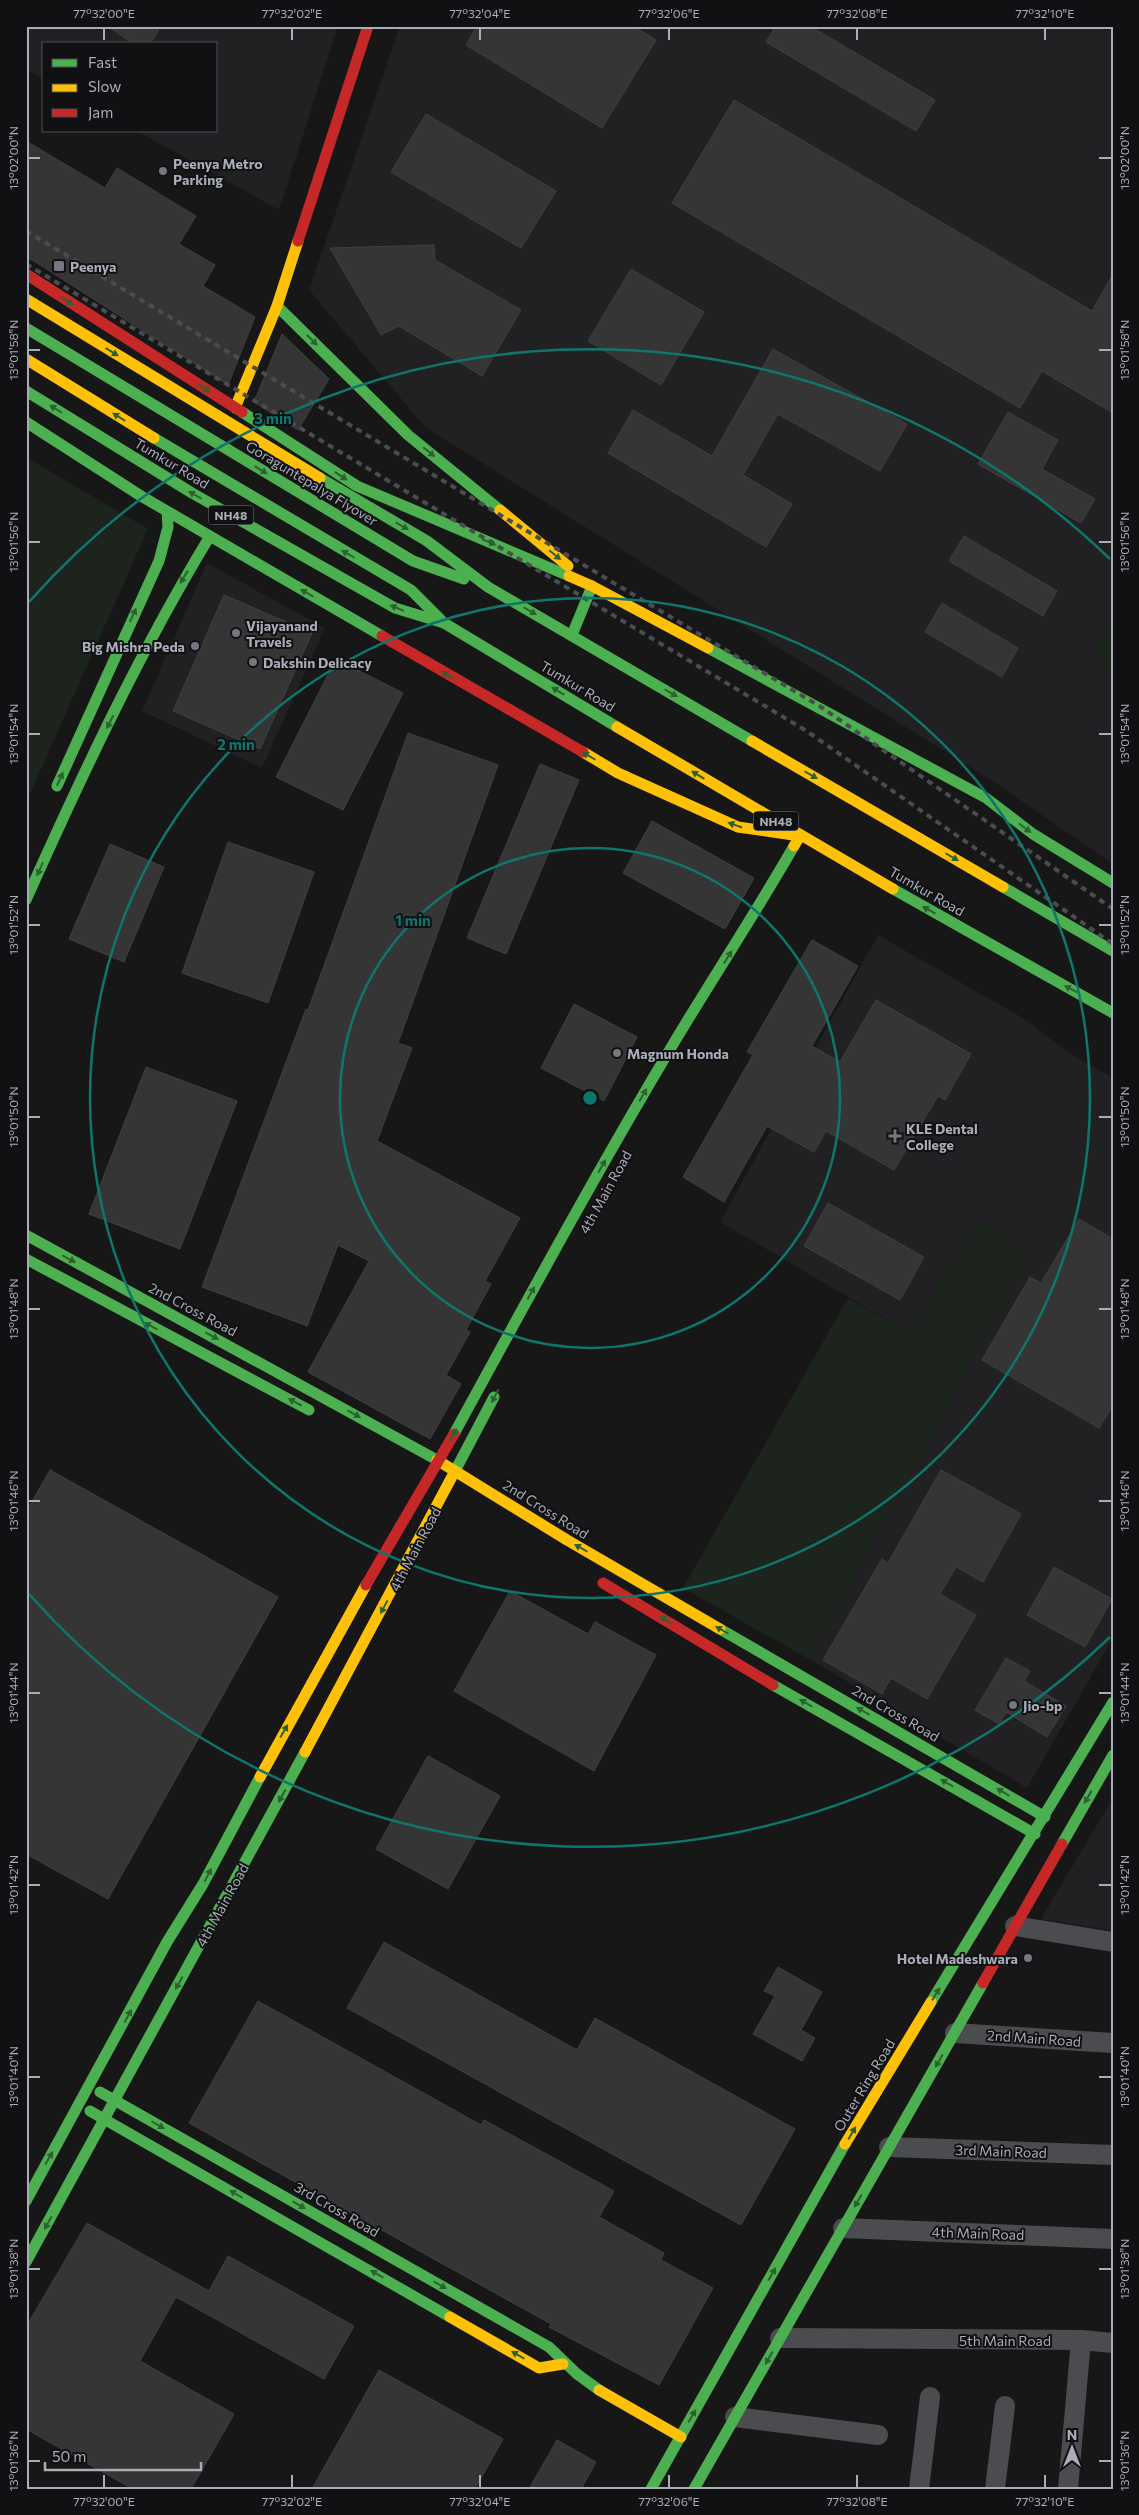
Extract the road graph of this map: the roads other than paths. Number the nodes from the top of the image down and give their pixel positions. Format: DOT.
graph roads {
  1 [pos="368,26"];
  2 [pos="26,274"];
  3 [pos="26,299"];
  4 [pos="277,306"];
  5 [pos="26,328"];
  6 [pos="26,359"];
  7 [pos="26,391"];
  8 [pos="235,408"];
  9 [pos="26,422"];
  10 [pos="167,511"];
  11 [pos="210,536"];
  12 [pos="592,586"];
  13 [pos="488,587"];
  14 [pos="444,623"];
  15 [pos="572,635"];
  16 [pos="51,800"];
  17 [pos="800,836"];
  18 [pos="1113,884"];
  19 [pos="26,900"];
  20 [pos="1113,951"];
  21 [pos="1113,1013"];
  22 [pos="26,1235"];
  23 [pos="26,1259"];
  24 [pos="500,1386"];
  25 [pos="318,1415"];
  26 [pos="439,1461"];
  27 [pos="457,1472"];
  28 [pos="424,1475"];
  29 [pos="452,1491"];
  30 [pos="590,1574"];
  31 [pos="1113,1702"];
  32 [pos="1113,1755"];
  33 [pos="1045,1817"];
  34 [pos="1035,1834"];
  35 [pos="1015,1926"];
  36 [pos="1113,1942"];
  37 [pos="955,2033"];
  38 [pos="1113,2043"];
  39 [pos="90,2087"];
  40 [pos="115,2100"];
  41 [pos="80,2105"];
  42 [pos="105,2119"];
  43 [pos="889,2147"];
  44 [pos="1113,2155"];
  45 [pos="26,2201"];
  46 [pos="843,2228"];
  47 [pos="1113,2239"];
  48 [pos="26,2262"];
  49 [pos="780,2338"];
  50 [pos="1081,2340"];
  51 [pos="1113,2343"];
  52 [pos="563,2364"];
  53 [pos="930,2397"];
  54 [pos="1005,2406"];
  55 [pos="735,2417"];
  56 [pos="878,2435"];
  57 [pos="681,2437"];
  58 [pos="651,2489"];
  59 [pos="694,2489"];
  60 [pos="919,2489"];
  61 [pos="995,2489"];
  62 [pos="1068,2489"];
  1 -- 4 [label="main road"];
  2 -- 8 [label="main road, one-way"];
  3 -- 13 [label="main road, one-way"];
  4 -- 8 [label="main road"];
  4 -- 12 [label="main road, one-way"];
  5 -- 13 [label="main road, Goraguntepalya Flyover, one-way"];
  14 -- 6 [label="main road, one-way"];
  14 -- 7 [label="main road, Tumkur Road / NH48, one-way"];
  8 -- 12 [label="main road, one-way"];
  9 -- 10 [label="main road"];
  10 -- 11 [label="main road"];
  16 -- 10 [label="main road, one-way"];
  17 -- 11 [label="main road, one-way"];
  11 -- 19 [label="main road, one-way"];
  12 -- 15 [label="main road"];
  12 -- 18 [label="main road, one-way"];
  13 -- 15 [label="main road, one-way"];
  17 -- 14 [label="main road, Tumkur Road / NH48, one-way"];
  15 -- 20 [label="main road, one-way"];
  21 -- 17 [label="main road, Tumkur Road / NH48, one-way"];
  26 -- 17 [label="main road, 4th Main Road, one-way"];
  22 -- 26 [label="main road, 2nd Cross Road, one-way"];
  25 -- 23 [label="main road, one-way"];
  24 -- 27 [label="main road, 4th Main Road, one-way"];
  26 -- 27 [label="main road, 2nd Cross Road"];
  26 -- 28 [label="main road, 4th Main Road"];
  27 -- 29 [label="main road, 4th Main Road"];
  33 -- 27 [label="main road, 2nd Cross Road, one-way"];
  28 -- 29 [label="main road"];
  39 -- 28 [label="main road, 4th Main Road, one-way"];
  29 -- 40 [label="main road, 4th Main Road, one-way"];
  34 -- 30 [label="main road, one-way"];
  31 -- 33 [label="main road, Outer Ring Road"];
  32 -- 35 [label="main road, one-way"];
  33 -- 34 [label="main road, Outer Ring Road"];
  57 -- 34 [label="main road, Outer Ring Road, one-way"];
  35 -- 36 [label="street"];
  35 -- 37 [label="main road"];
  37 -- 38 [label="street, 2nd Main Road"];
  37 -- 43 [label="main road, one-way"];
  39 -- 40 [label="main road, 3rd Cross Road"];
  39 -- 41 [label="main road, 4th Main Road"];
  40 -- 42 [label="main road, 4th Main Road"];
  40 -- 52 [label="main road, 3rd Cross Road, one-way"];
  41 -- 42 [label="main road"];
  45 -- 41 [label="main road, 4th Main Road, one-way"];
  42 -- 48 [label="main road, 4th Main Road, one-way"];
  52 -- 42 [label="main road, one-way"];
  43 -- 44 [label="street, 3rd Main Road"];
  43 -- 46 [label="main road, one-way"];
  46 -- 47 [label="street, 4th Main Road"];
  46 -- 49 [label="main road"];
  49 -- 50 [label="street, 5th Main Road"];
  49 -- 55 [label="main road, one-way"];
  50 -- 51 [label="street, 5th Main Road"];
  50 -- 62 [label="street"];
  52 -- 57 [label="main road, 3rd Cross Road"];
  53 -- 60 [label="street"];
  54 -- 61 [label="street"];
  55 -- 56 [label="street"];
  55 -- 59 [label="main road"];
  57 -- 58 [label="main road, Outer Ring Road"];
}
